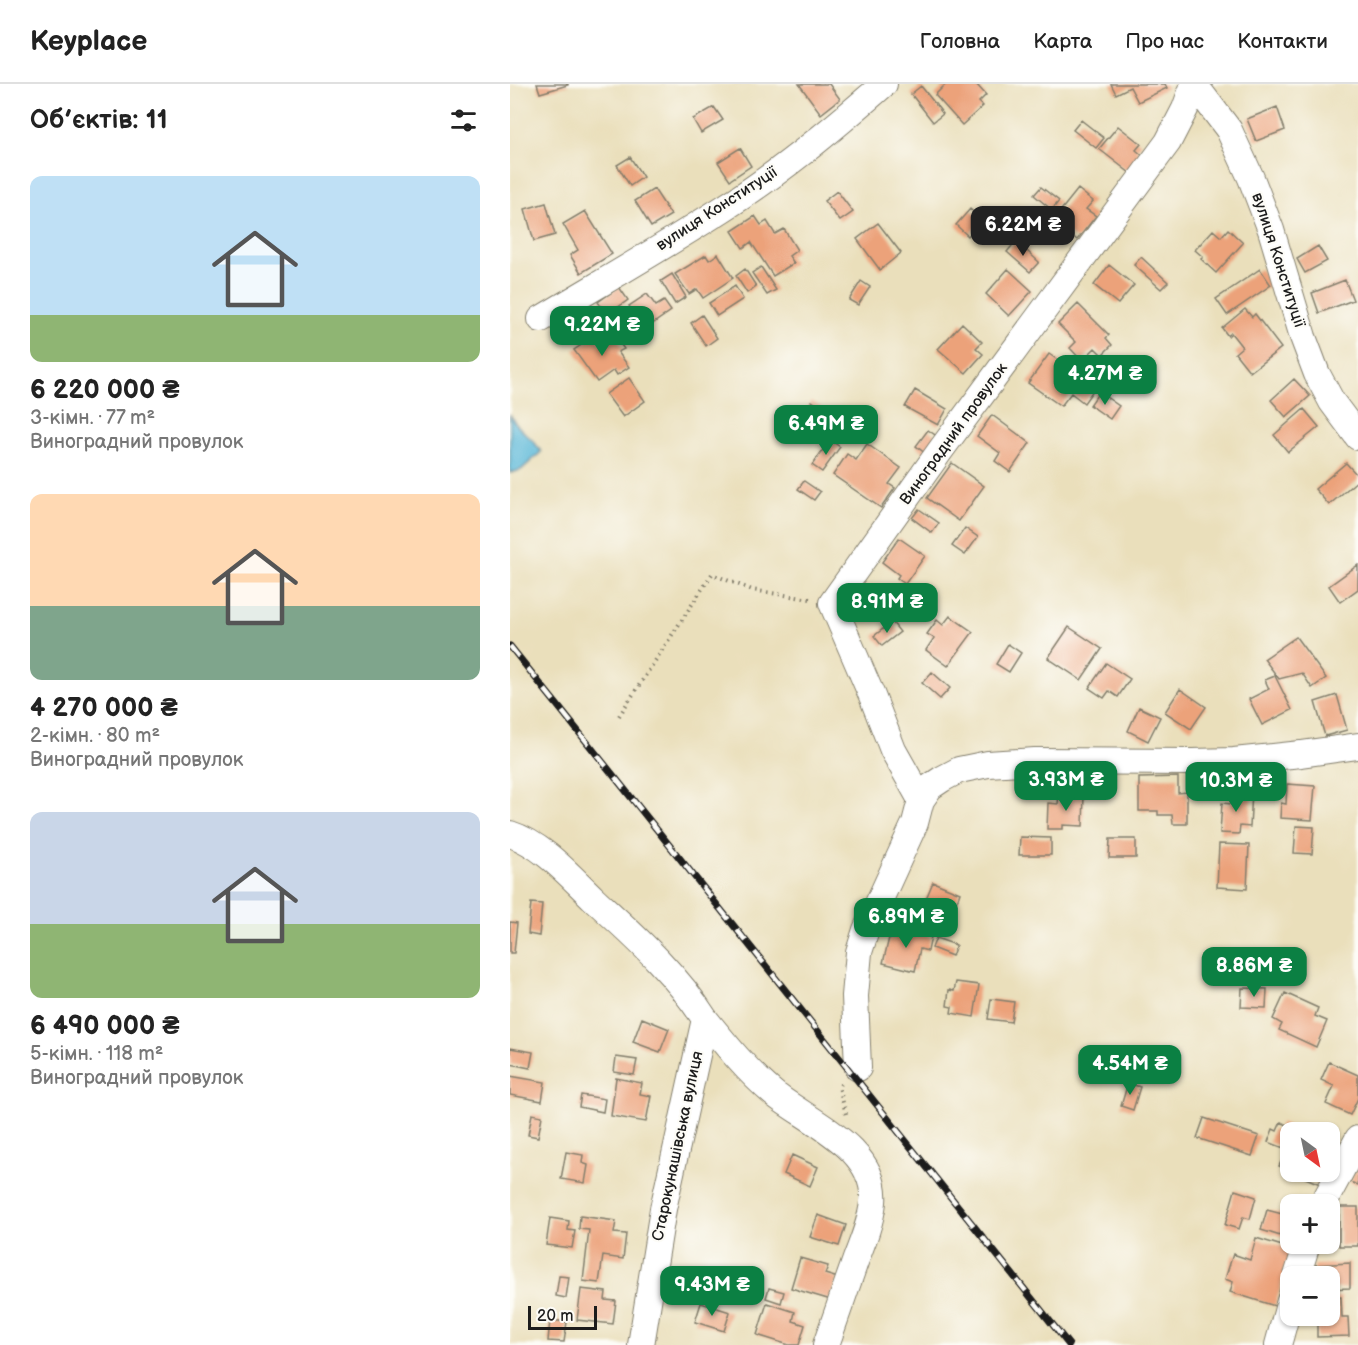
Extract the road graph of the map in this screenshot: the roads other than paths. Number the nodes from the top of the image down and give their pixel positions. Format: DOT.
graph roads {
  1 [pos="884,84"];
  2 [pos="1194,84"];
  3 [pos="541,320"];
  4 [pos="1358,437"];
  5 [pos="1358,746"];
  6 [pos="907,773"];
  7 [pos="942,778"];
  8 [pos="921,800"];
  9 [pos="510,834"];
  10 [pos="705,1018"];
  11 [pos="858,1068"];
  12 [pos="1358,1139"];
  13 [pos="1328,1194"];
  14 [pos="1283,1326"];
  15 [pos="641,1345"];
  16 [pos="826,1345"];
  17 [pos="1278,1345"];
  1 -- 3 [label="street, вулиця Конституції"];
  2 -- 4 [label="street, вулиця Конституції"];
  2 -- 6 [label="street, Виноградний провулок"];
  5 -- 7 [label="street"];
  6 -- 7 [label="street"];
  6 -- 8 [label="street"];
  7 -- 8 [label="street"];
  8 -- 11 [label="street"];
  9 -- 10 [label="street, Старокунашівська вулиця"];
  10 -- 15 [label="street, Старокунашівська вулиця"];
  10 -- 16 [label="street, Старокунашівська вулиця"];
  12 -- 13 [label="street"];
  14 -- 17 [label="street"];
}
